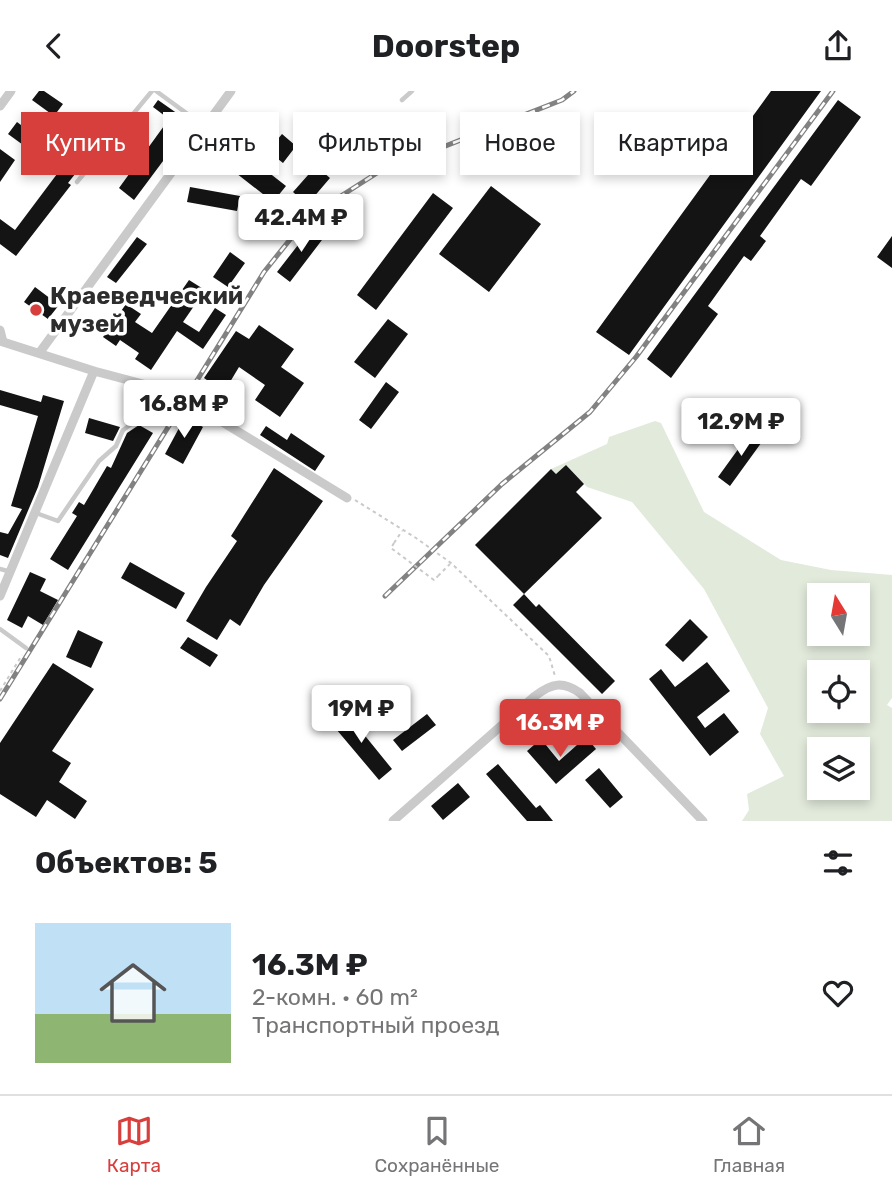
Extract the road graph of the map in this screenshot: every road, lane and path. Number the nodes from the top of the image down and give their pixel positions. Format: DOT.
graph roads {
  1 [pos="11,91"];
  2 [pos="154,91"];
  3 [pos="231,91"];
  4 [pos="412,91"];
  5 [pos="402,100"];
  6 [pos="0,106"];
  7 [pos="184,112"];
  8 [pos="216,112"];
  9 [pos="170,175"];
  10 [pos="77,182"];
  11 [pos="0,330"];
  12 [pos="2,341"];
  13 [pos="40,352"];
  14 [pos="93,371"];
  15 [pos="159,388"];
  16 [pos="347,498"];
  17 [pos="36,513"];
  18 [pos="403,530"];
  19 [pos="451,563"];
  20 [pos="0,569"];
  21 [pos="11,572"];
  22 [pos="0,596"];
  23 [pos="0,629"];
  24 [pos="26,648"];
  25 [pos="557,684"];
  26 [pos="0,691"];
  27 [pos="393,821"];
  28 [pos="702,821"];
  1 -- 6 [label="street"];
  2 -- 7 [label="lane"];
  2 -- 10 [label="lane"];
  3 -- 8 [label="street"];
  4 -- 5 [label="lane"];
  9 -- 13 [label="street"];
  11 -- 12 [label="street"];
  12 -- 13 [label="street"];
  13 -- 14 [label="street"];
  14 -- 15 [label="street"];
  14 -- 17 [label="street"];
  15 -- 16 [label="street"];
  15 -- 17 [label="lane"];
  16 -- 18 [label="path"];
  17 -- 21 [label="street"];
  18 -- 19 [label="path"];
  18 -- 19 [label="path, bridge"];
  19 -- 25 [label="path"];
  20 -- 21 [label="lane"];
  21 -- 22 [label="street"];
  23 -- 24 [label="lane"];
  24 -- 26 [label="path"];
  25 -- 27 [label="street"];
  25 -- 28 [label="street"];
}
